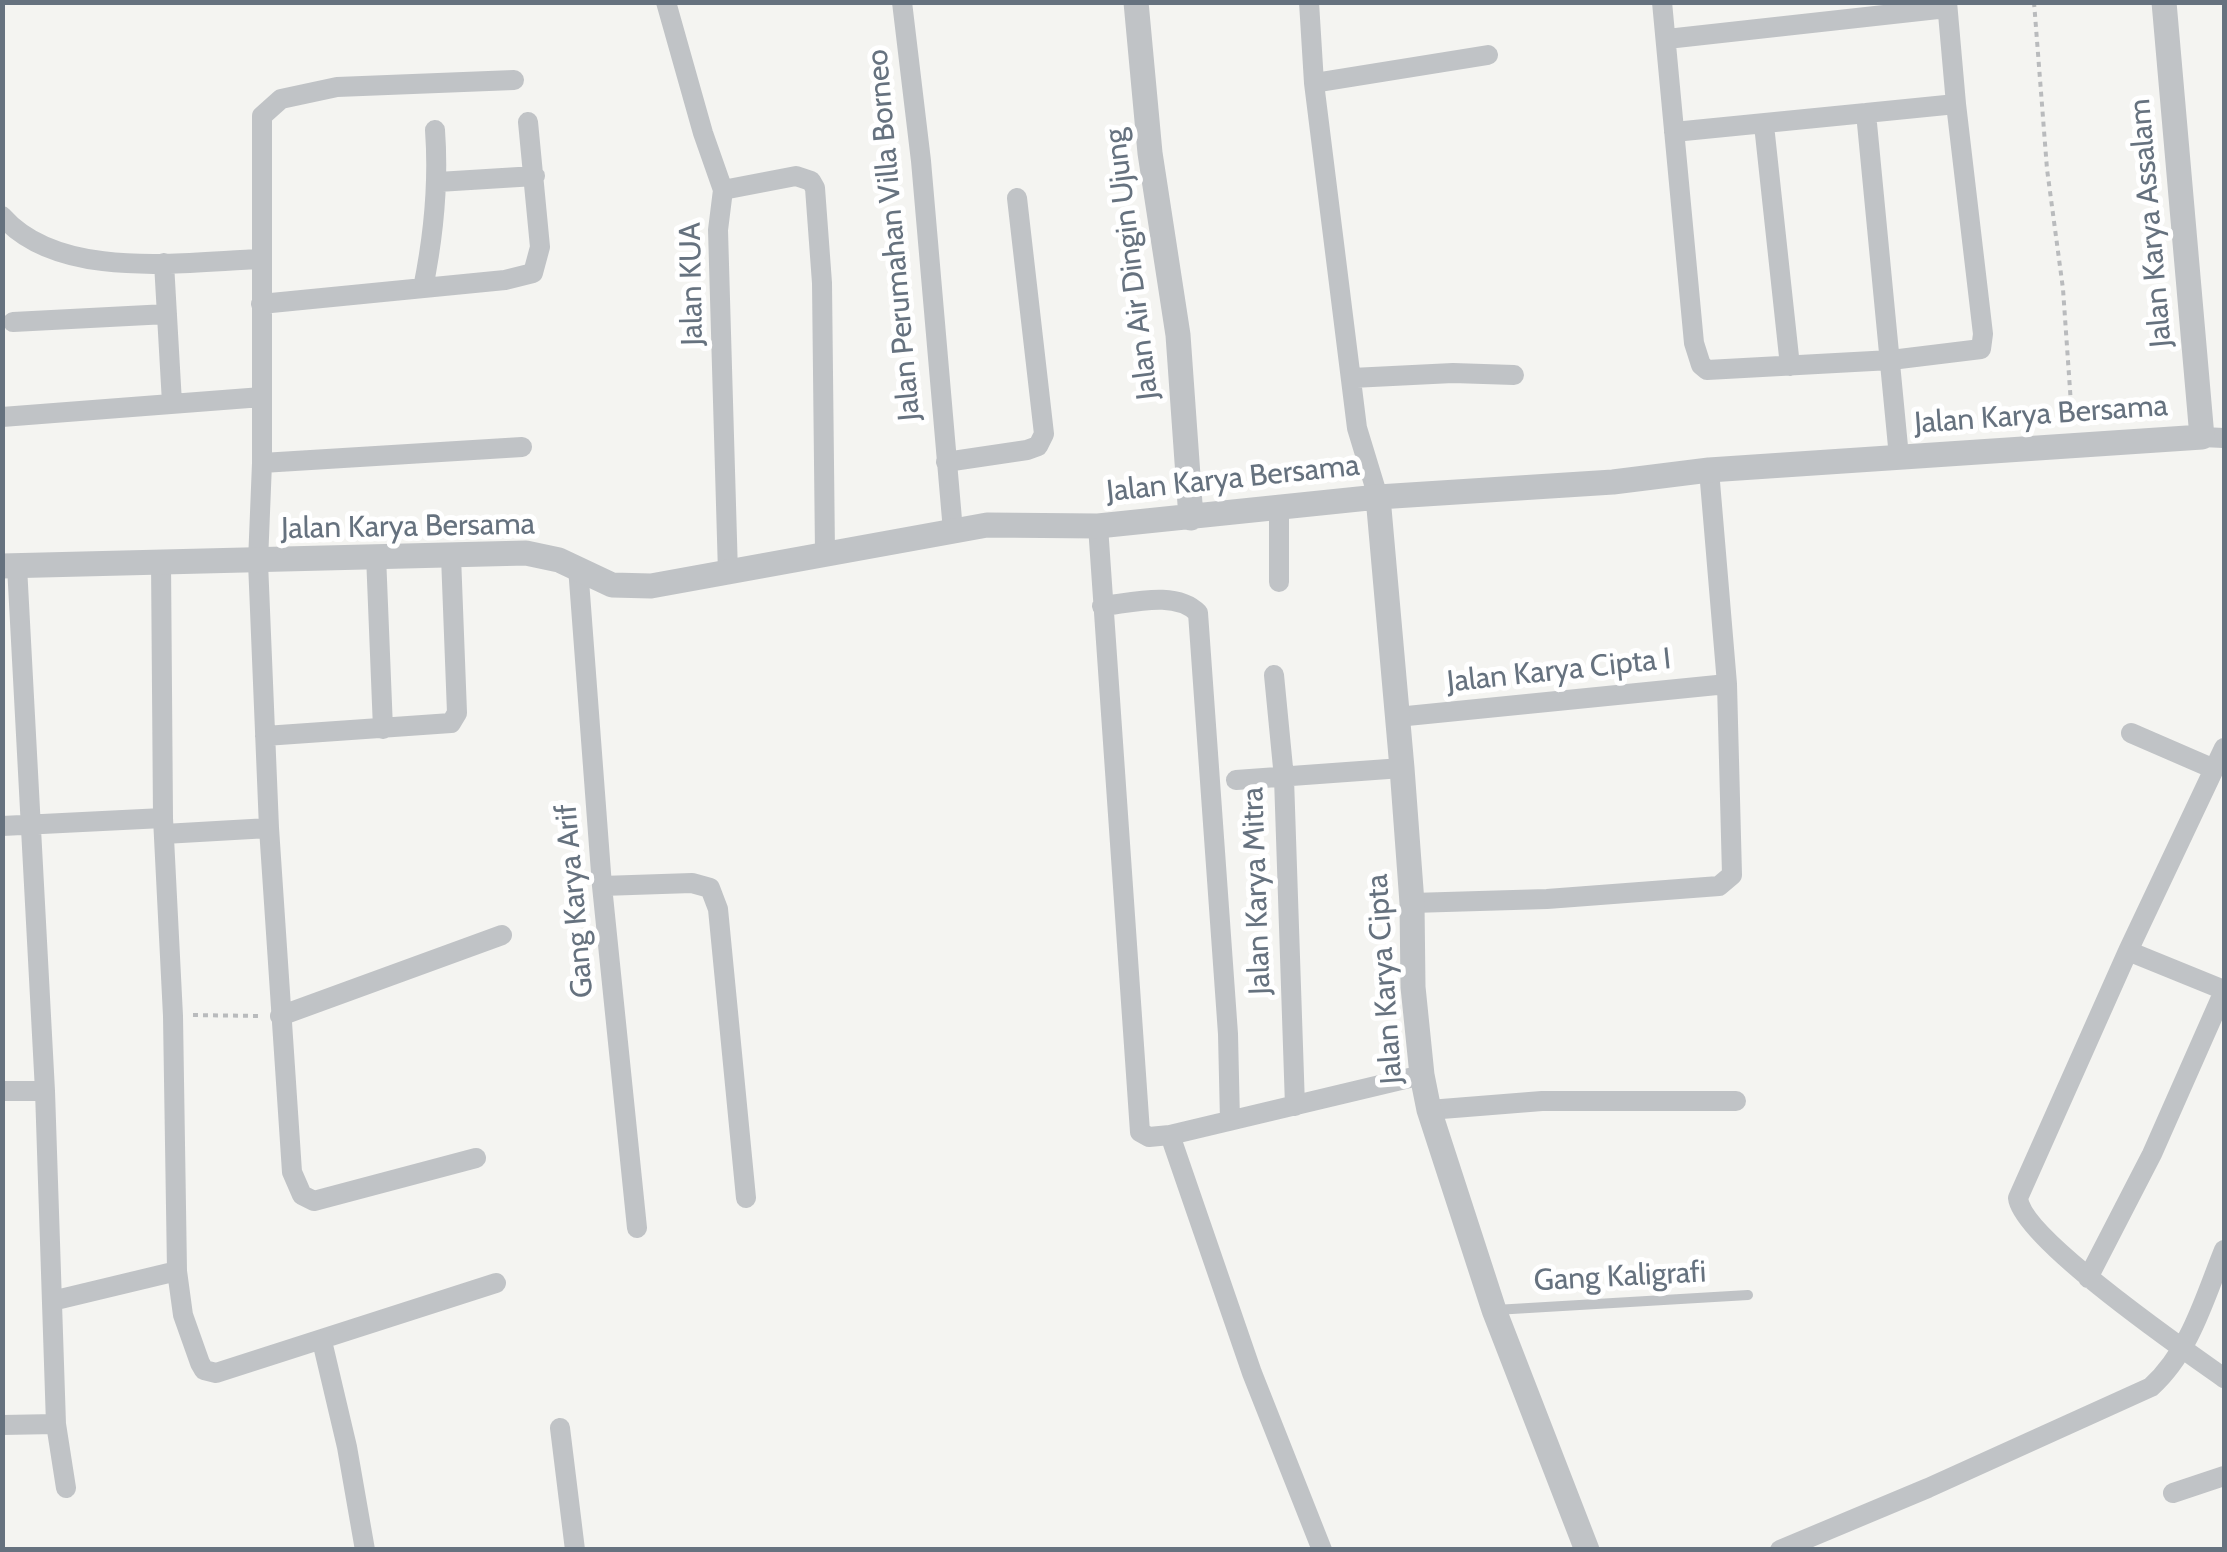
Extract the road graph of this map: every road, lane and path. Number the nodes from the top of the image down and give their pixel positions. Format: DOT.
graph roads {
  1 [pos="666,2"];
  2 [pos="902,2"];
  3 [pos="1136,2"];
  4 [pos="1309,2"];
  5 [pos="1662,2"];
  6 [pos="2034,2"];
  7 [pos="2164,2"];
  8 [pos="1947,5"];
  9 [pos="1667,39"];
  10 [pos="1488,55"];
  11 [pos="514,80"];
  12 [pos="1314,83"];
  13 [pos="1956,104"];
  14 [pos="1866,113"];
  15 [pos="528,122"];
  16 [pos="1764,125"];
  17 [pos="435,130"];
  18 [pos="1674,132"];
  19 [pos="535,176"];
  20 [pos="438,182"];
  21 [pos="723,190"];
  22 [pos="1017,198"];
  23 [pos="2,216"];
  24 [pos="260,259"];
  25 [pos="164,263"];
  26 [pos="423,288"];
  27 [pos="261,304"];
  28 [pos="167,314"];
  29 [pos="14,322"];
  30 [pos="1891,360"];
  31 [pos="1790,366"];
  32 [pos="1514,375"];
  33 [pos="1352,378"];
  34 [pos="262,397"];
  35 [pos="172,403"];
  36 [pos="2070,404"];
  37 [pos="2,418"];
  38 [pos="2213,438"];
  39 [pos="522,447"];
  40 [pos="1899,457"];
  41 [pos="946,462"];
  42 [pos="262,463"];
  43 [pos="1709,470"];
  44 [pos="1378,497"];
  45 [pos="1279,509"];
  46 [pos="1191,518"];
  47 [pos="1098,526"];
  48 [pos="953,531"];
  49 [pos="825,553"];
  50 [pos="376,555"];
  51 [pos="451,556"];
  52 [pos="161,560"];
  53 [pos="258,562"];
  54 [pos="10,566"];
  55 [pos="578,568"];
  56 [pos="728,573"];
  57 [pos="1279,582"];
  58 [pos="1102,606"];
  59 [pos="1274,675"];
  60 [pos="1727,684"];
  61 [pos="1397,717"];
  62 [pos="383,729"];
  63 [pos="2131,732"];
  64 [pos="265,736"];
  65 [pos="2224,748"];
  66 [pos="1402,768"];
  67 [pos="2214,769"];
  68 [pos="1284,778"];
  69 [pos="1236,780"];
  70 [pos="2,826"];
  71 [pos="32,826"];
  72 [pos="164,826"];
  73 [pos="269,828"];
  74 [pos="602,886"];
  75 [pos="1412,903"];
  76 [pos="502,935"];
  77 [pos="2128,951"];
  78 [pos="2224,991"];
  79 [pos="173,1016"];
  80 [pos="280,1016"];
  81 [pos="1422,1075"];
  82 [pos="45,1090"];
  83 [pos="2,1091"];
  84 [pos="1736,1101"];
  85 [pos="1295,1106"];
  86 [pos="1429,1110"];
  87 [pos="1230,1121"];
  88 [pos="1170,1136"];
  89 [pos="476,1158"];
  90 [pos="746,1198"];
  91 [pos="637,1228"];
  92 [pos="2224,1250"];
  93 [pos="177,1270"];
  94 [pos="2088,1278"];
  95 [pos="496,1283"];
  96 [pos="1748,1295"];
  97 [pos="52,1301"];
  98 [pos="1494,1310"];
  99 [pos="322,1340"];
  100 [pos="2182,1350"];
  101 [pos="2224,1378"];
  102 [pos="56,1424"];
  103 [pos="2,1425"];
  104 [pos="560,1428"];
  105 [pos="2224,1476"];
  106 [pos="66,1488"];
  107 [pos="2173,1494"];
  108 [pos="364,1550"];
  109 [pos="576,1550"];
  110 [pos="1322,1550"];
  111 [pos="1588,1550"];
  112 [pos="1780,1550"];
  1 -- 21 [label="street, Jalan KUA"];
  2 -- 41 [label="street, Jalan Perumahan Villa Borneo"];
  3 -- 46 [label="street, Jalan Air Dingin Ujung"];
  4 -- 12 [label="street"];
  5 -- 9 [label="street"];
  6 -- 36 [label="path"];
  7 -- 38 [label="street, Jalan Karya Assalam"];
  8 -- 9 [label="street"];
  8 -- 13 [label="street"];
  9 -- 18 [label="street"];
  10 -- 12 [label="street"];
  11 -- 24 [label="street"];
  12 -- 33 [label="street"];
  13 -- 14 [label="street"];
  13 -- 30 [label="street"];
  14 -- 16 [label="street"];
  14 -- 30 [label="street"];
  15 -- 19 [label="street"];
  16 -- 18 [label="street"];
  16 -- 31 [label="street"];
  17 -- 20 [label="street"];
  18 -- 31 [label="street"];
  19 -- 20 [label="street"];
  19 -- 26 [label="street"];
  20 -- 26 [label="street"];
  21 -- 49 [label="street"];
  21 -- 56 [label="street, Jalan KUA"];
  22 -- 41 [label="street"];
  23 -- 25 [label="street"];
  24 -- 25 [label="street"];
  24 -- 27 [label="street"];
  25 -- 28 [label="street"];
  26 -- 27 [label="street"];
  27 -- 34 [label="street"];
  28 -- 29 [label="street"];
  28 -- 35 [label="street"];
  30 -- 31 [label="street"];
  30 -- 40 [label="street"];
  32 -- 33 [label="street"];
  33 -- 44 [label="street"];
  34 -- 35 [label="street"];
  34 -- 42 [label="street"];
  35 -- 37 [label="street"];
  38 -- 40 [label="street, Jalan Karya Bersama"];
  39 -- 42 [label="street"];
  40 -- 43 [label="street, Jalan Karya Bersama"];
  41 -- 48 [label="street, Jalan Perumahan Villa Borneo"];
  42 -- 53 [label="street"];
  43 -- 44 [label="street, Jalan Karya Bersama"];
  43 -- 60 [label="street"];
  44 -- 45 [label="street, Jalan Karya Bersama"];
  44 -- 61 [label="street, Jalan Karya Cipta"];
  45 -- 46 [label="street, Jalan Karya Bersama"];
  45 -- 57 [label="street"];
  46 -- 47 [label="street, Jalan Karya Bersama"];
  47 -- 48 [label="street, Jalan Karya Bersama"];
  47 -- 58 [label="street"];
  48 -- 49 [label="street, Jalan Karya Bersama"];
  49 -- 56 [label="street, Jalan Karya Bersama"];
  50 -- 51 [label="street, Jalan Karya Bersama"];
  50 -- 53 [label="street, Jalan Karya Bersama"];
  50 -- 62 [label="street"];
  51 -- 55 [label="street, Jalan Karya Bersama"];
  51 -- 62 [label="street"];
  52 -- 53 [label="street, Jalan Karya Bersama"];
  52 -- 54 [label="street, Jalan Karya Bersama"];
  52 -- 72 [label="street"];
  53 -- 64 [label="street, Jalan Karya Bersama"];
  54 -- 71 [label="street"];
  55 -- 56 [label="street, Jalan Karya Bersama"];
  55 -- 74 [label="street, Gang Karya Arif"];
  58 -- 87 [label="street"];
  58 -- 88 [label="street"];
  59 -- 68 [label="street, Jalan Karya Mitra"];
  60 -- 61 [label="street, Jalan Karya Cipta I"];
  60 -- 75 [label="street"];
  61 -- 66 [label="street, Jalan Karya Cipta"];
  62 -- 64 [label="street"];
  63 -- 67 [label="street"];
  64 -- 73 [label="street, Jalan Karya Bersama"];
  65 -- 67 [label="street"];
  66 -- 68 [label="street"];
  66 -- 75 [label="street, Jalan Karya Cipta"];
  67 -- 77 [label="street"];
  68 -- 69 [label="street"];
  68 -- 85 [label="street, Jalan Karya Mitra"];
  70 -- 71 [label="street"];
  71 -- 72 [label="street"];
  71 -- 82 [label="street"];
  72 -- 73 [label="street"];
  72 -- 79 [label="street"];
  73 -- 80 [label="street, Jalan Karya Bersama"];
  74 -- 90 [label="street"];
  74 -- 91 [label="street, Gang Karya Arif"];
  75 -- 81 [label="street, Jalan Karya Cipta"];
  76 -- 80 [label="street"];
  77 -- 78 [label="street"];
  77 -- 94 [label="street"];
  78 -- 94 [label="street"];
  79 -- 80 [label="path"];
  79 -- 93 [label="street"];
  80 -- 89 [label="street, Jalan Karya Bersama"];
  81 -- 85 [label="street"];
  81 -- 86 [label="street, Jalan Karya Cipta"];
  82 -- 83 [label="street"];
  82 -- 97 [label="street"];
  84 -- 86 [label="street"];
  85 -- 87 [label="street"];
  86 -- 98 [label="street, Jalan Karya Cipta"];
  87 -- 88 [label="street"];
  88 -- 110 [label="street"];
  92 -- 100 [label="street"];
  93 -- 97 [label="street"];
  93 -- 99 [label="street"];
  94 -- 100 [label="street"];
  95 -- 99 [label="street"];
  96 -- 98 [label="lane, Gang Kaligrafi"];
  97 -- 102 [label="street"];
  98 -- 111 [label="street, Jalan Karya Cipta"];
  99 -- 108 [label="street"];
  100 -- 101 [label="street"];
  100 -- 112 [label="street"];
  102 -- 103 [label="street"];
  102 -- 106 [label="street"];
  104 -- 109 [label="street"];
  105 -- 107 [label="street"];
}
